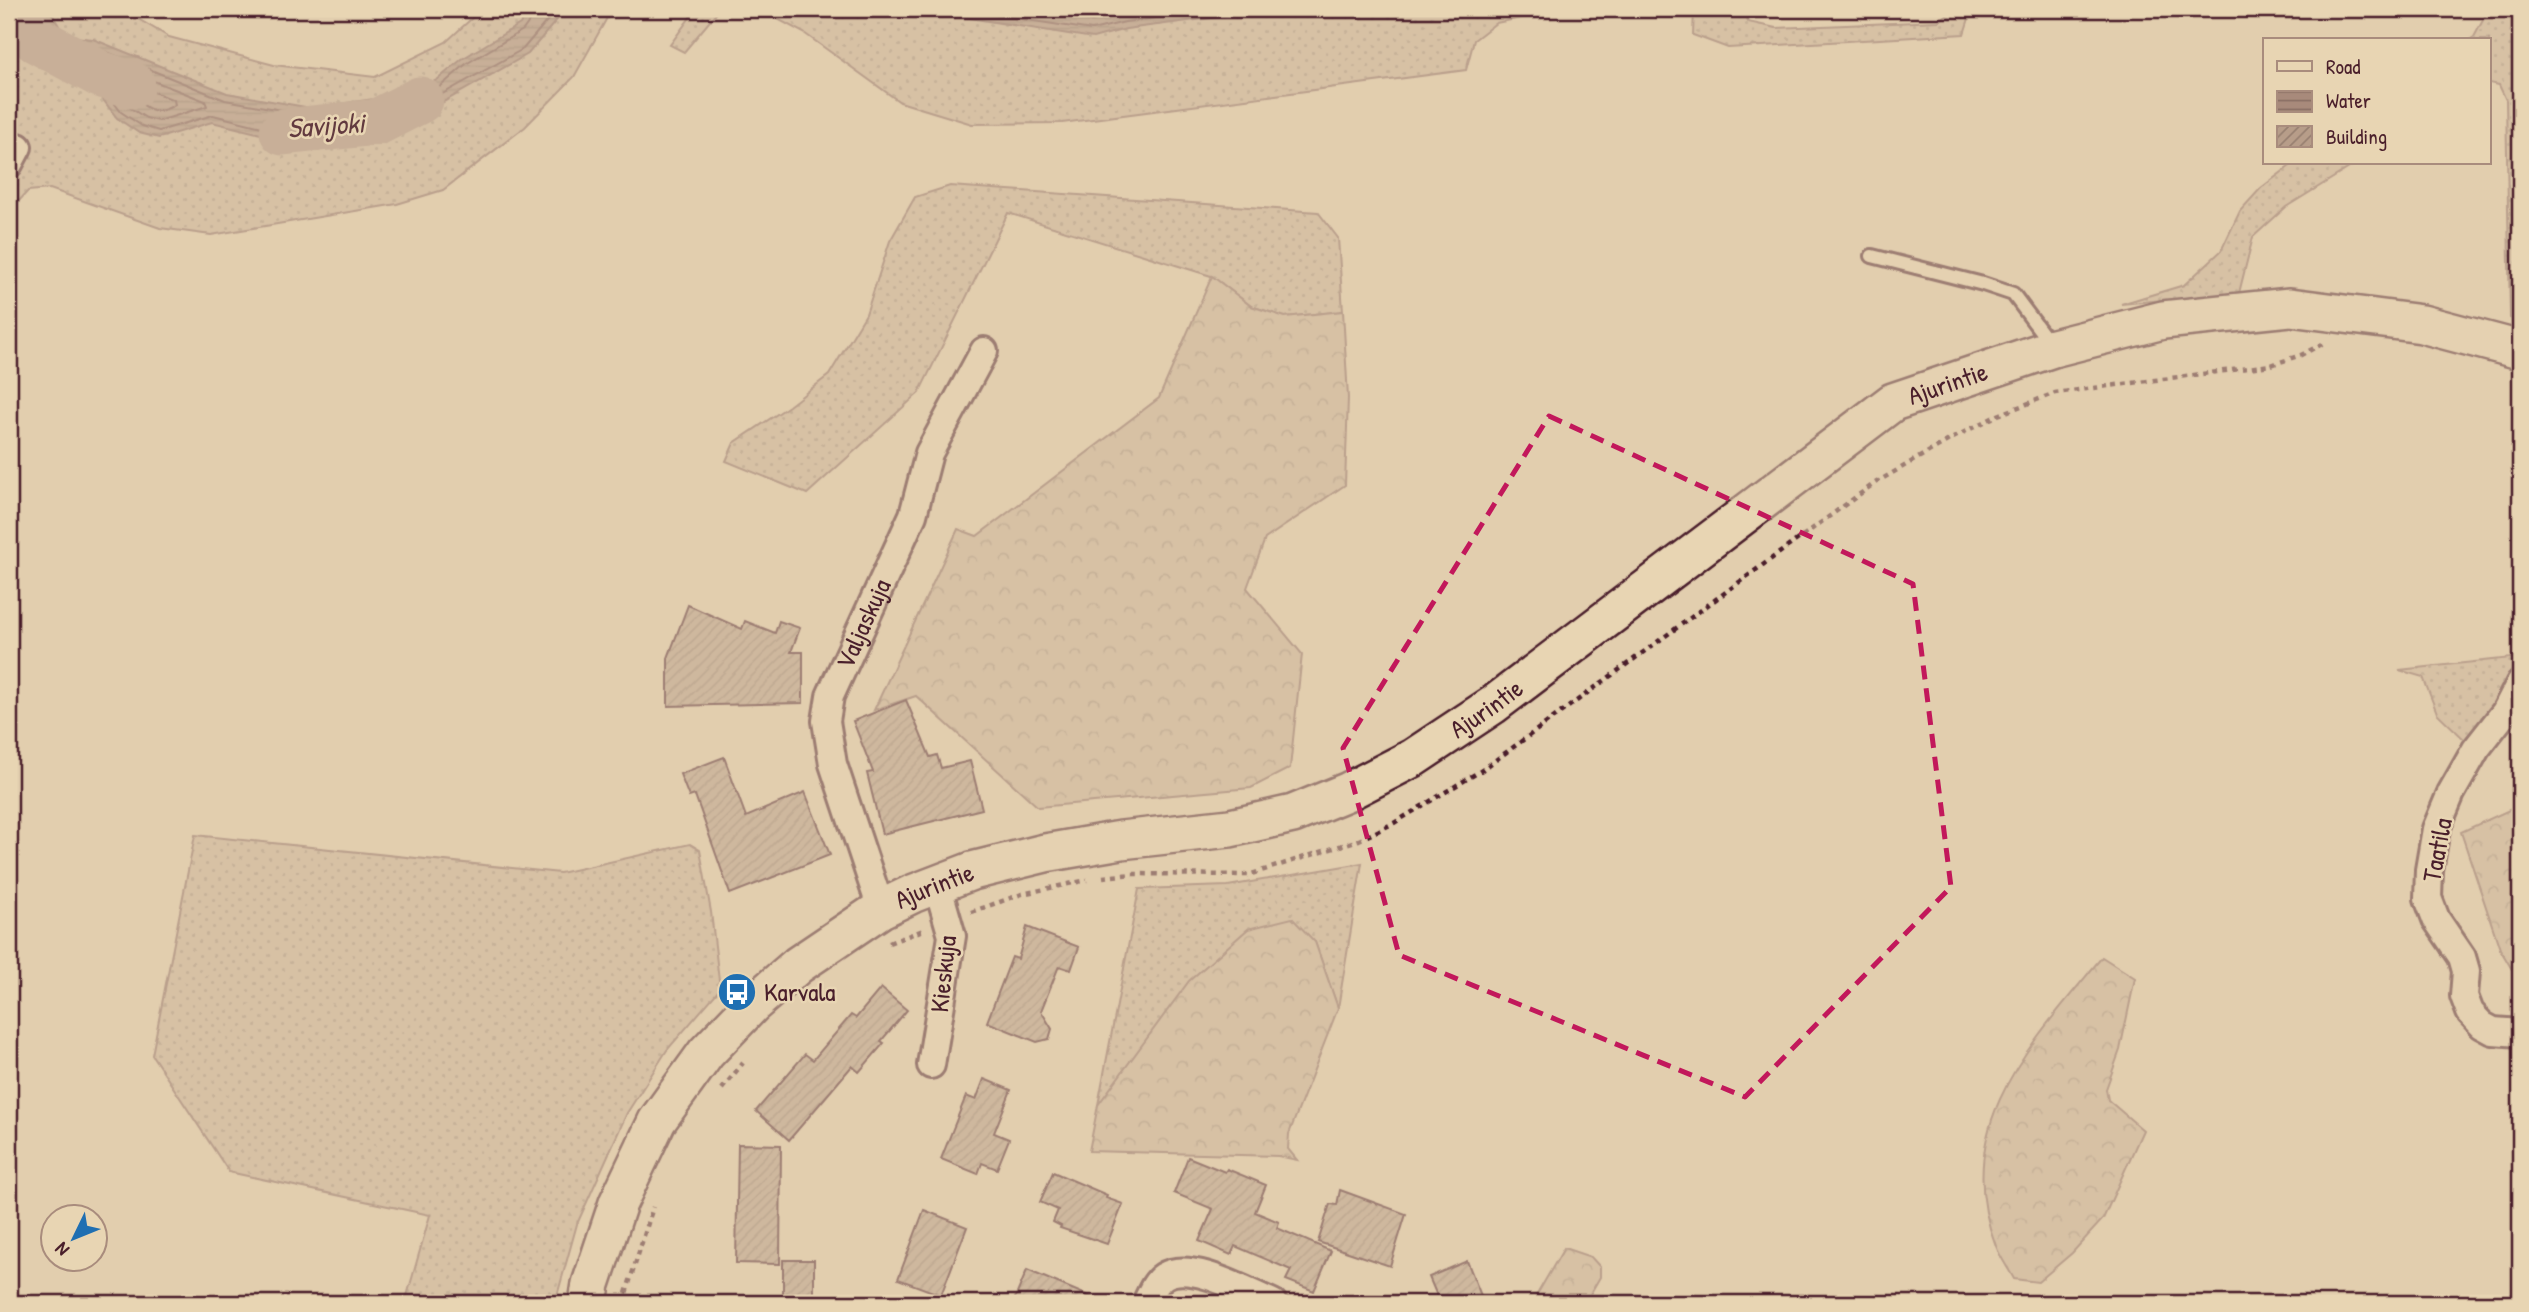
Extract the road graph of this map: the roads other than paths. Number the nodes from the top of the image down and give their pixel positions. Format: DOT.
graph roads {
  1 [pos="1872,256"];
  2 [pos="2053,348"];
  3 [pos="984,351"];
  4 [pos="2520,351"];
  5 [pos="2520,683"];
  6 [pos="937,884"];
  7 [pos="881,909"];
  8 [pos="2520,1033"];
  9 [pos="931,1065"];
  10 [pos="588,1303"];
  11 [pos="1146,1303"];
  12 [pos="1273,1303"];
  1 -- 2 [label="lane"];
  2 -- 4 [label="street, Ajurintie"];
  2 -- 6 [label="street, Ajurintie"];
  3 -- 7 [label="street, Valjaskuja"];
  5 -- 8 [label="street, Taatila"];
  6 -- 7 [label="street, Ajurintie"];
  6 -- 9 [label="street, Kieskuja"];
  7 -- 10 [label="street, Ajurintie"];
  11 -- 12 [label="street"];
}
